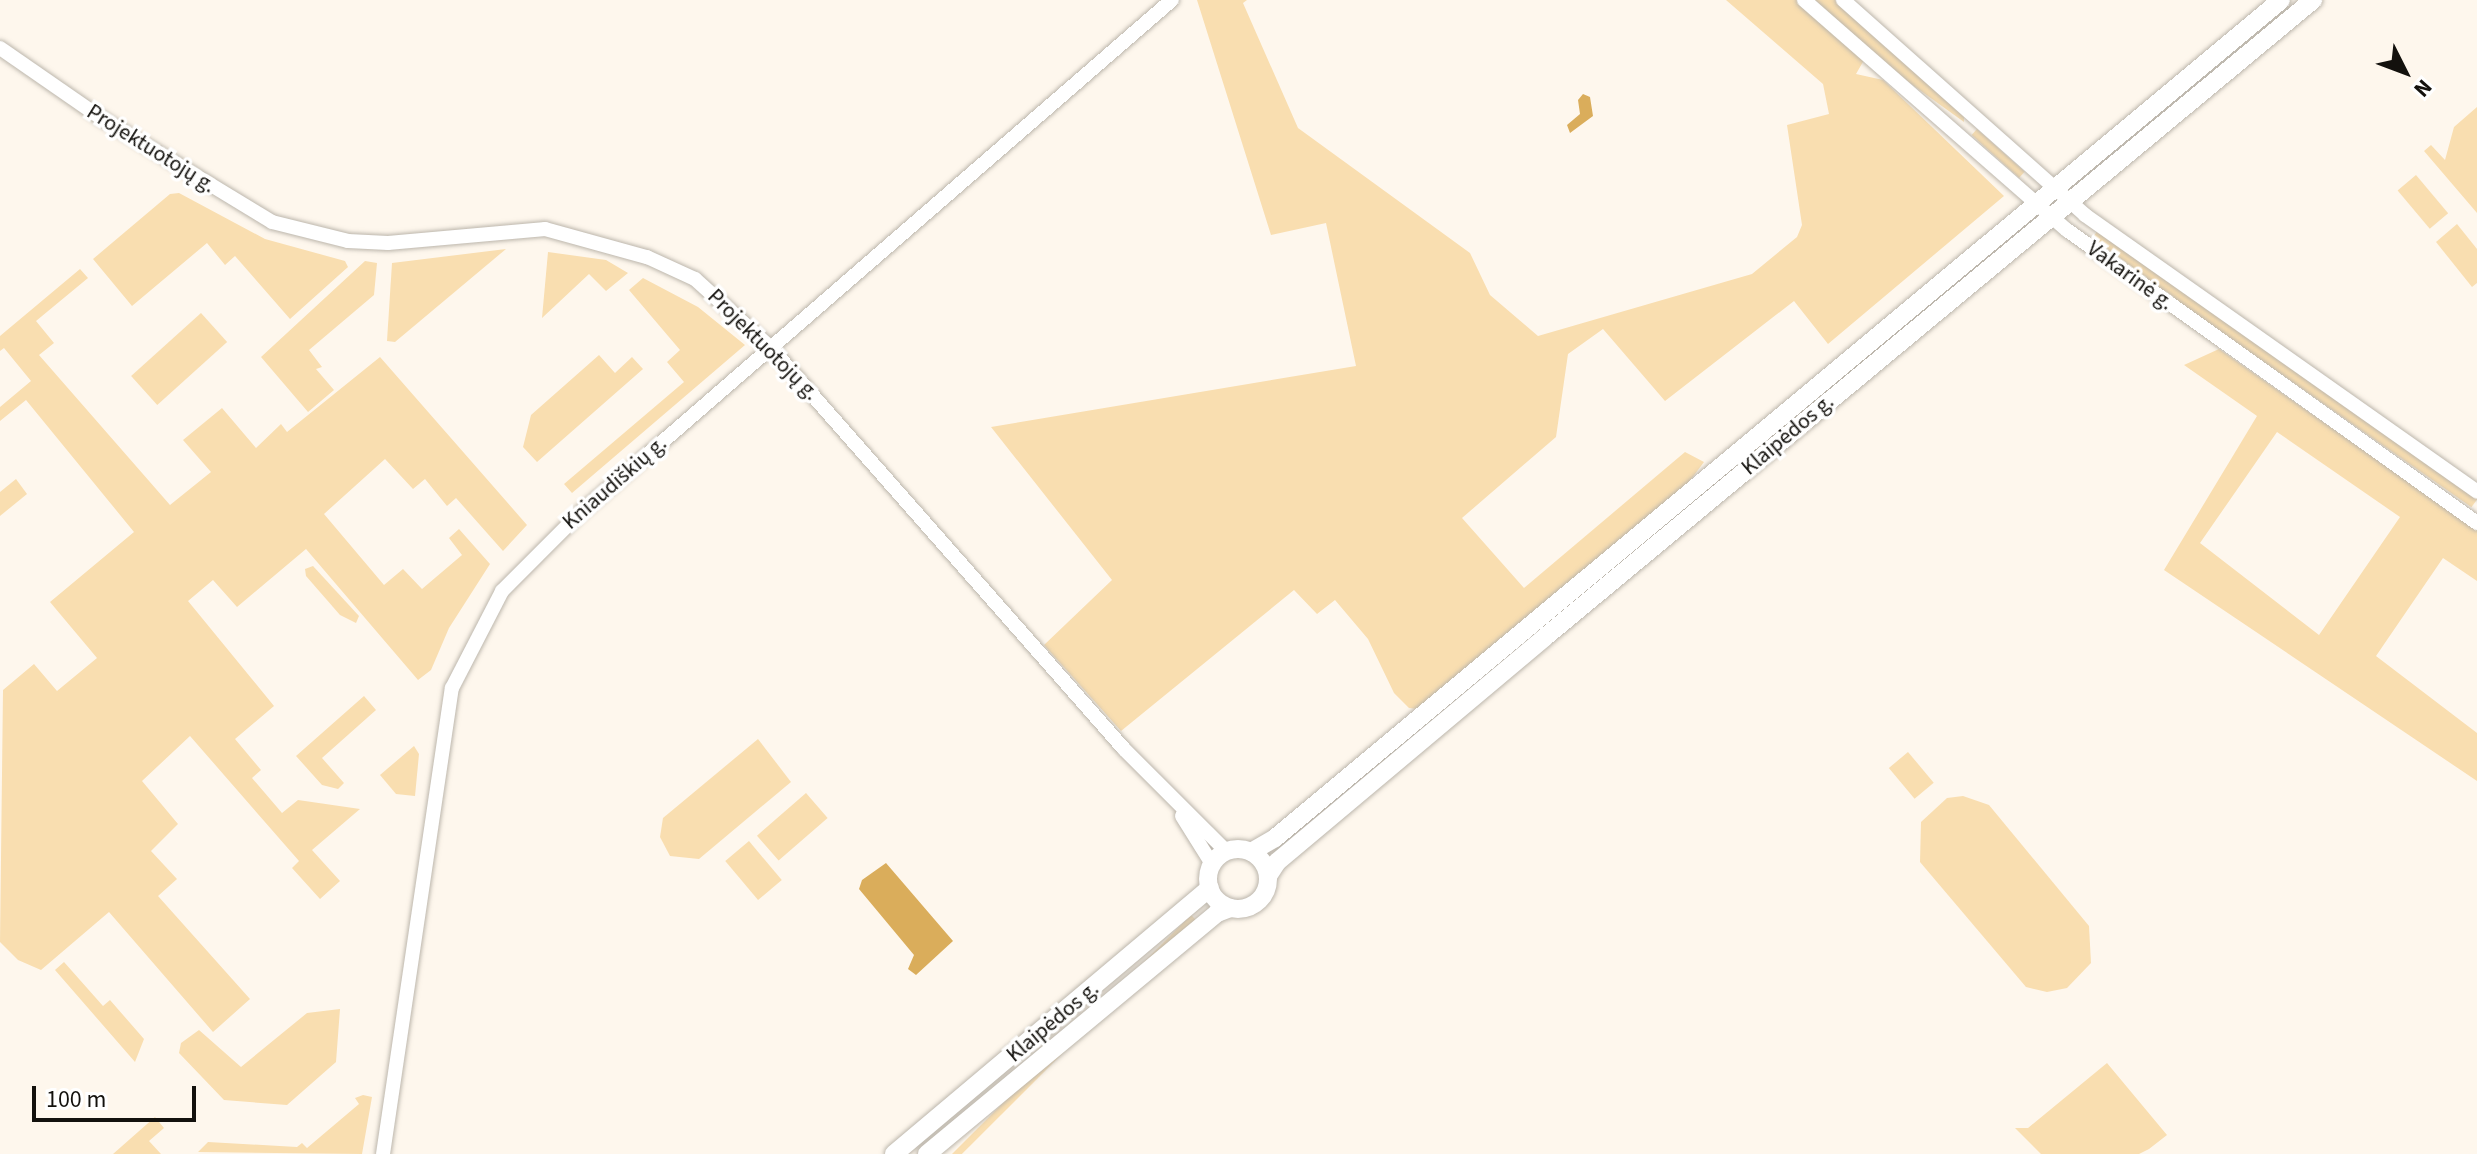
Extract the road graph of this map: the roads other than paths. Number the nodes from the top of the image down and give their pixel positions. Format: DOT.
graph roads {
  1 [pos="1172,0"];
  2 [pos="1804,0"];
  3 [pos="1843,0"];
  4 [pos="2281,0"];
  5 [pos="2313,0"];
  6 [pos="0,48"];
  7 [pos="1974,117"];
  8 [pos="1956,137"];
  9 [pos="2054,188"];
  10 [pos="2069,201"];
  11 [pos="2034,203"];
  12 [pos="2050,217"];
  13 [pos="771,348"];
  14 [pos="1709,474"];
  15 [pos="1722,490"];
  16 [pos="2477,492"];
  17 [pos="2477,523"];
  18 [pos="1251,852"];
  19 [pos="1219,858"];
  20 [pos="1268,876"];
  21 [pos="1210,888"];
  22 [pos="1230,908"];
  23 [pos="383,1154"];
  24 [pos="894,1154"];
  25 [pos="927,1154"];
  1 -- 13 [label="main road, Kniaudiškių g."];
  2 -- 8 [label="main road, Vakarinė g."];
  3 -- 7 [label="main road, Vakarinė g."];
  4 -- 9 [label="highway, Klaipėdos g."];
  5 -- 10 [label="highway, Klaipėdos g."];
  6 -- 13 [label="main road, Projektuotojų g."];
  7 -- 8 [label="main road"];
  7 -- 9 [label="main road, Vakarinė g."];
  8 -- 11 [label="main road, Vakarinė g."];
  9 -- 10 [label="main road, Vakarinė g."];
  9 -- 11 [label="highway, Klaipėdos g."];
  10 -- 12 [label="highway, Klaipėdos g."];
  10 -- 16 [label="main road, Vakarinė g."];
  11 -- 12 [label="main road, Vakarinė g."];
  11 -- 14 [label="highway, Klaipėdos g."];
  12 -- 15 [label="highway, Klaipėdos g."];
  12 -- 17 [label="main road, Vakarinė g."];
  13 -- 19 [label="main road, Projektuotojų g."];
  13 -- 23 [label="main road, Kniaudiškių g."];
  14 -- 15 [label="highway"];
  14 -- 18 [label="highway, Klaipėdos g."];
  15 -- 20 [label="highway, Klaipėdos g."];
  18 -- 19 [label="highway"];
  18 -- 20 [label="highway"];
  19 -- 21 [label="highway"];
  20 -- 22 [label="highway, Klaipėdos g."];
  21 -- 22 [label="highway"];
  21 -- 24 [label="highway, Klaipėdos g."];
  22 -- 25 [label="highway, Klaipėdos g."];
}
